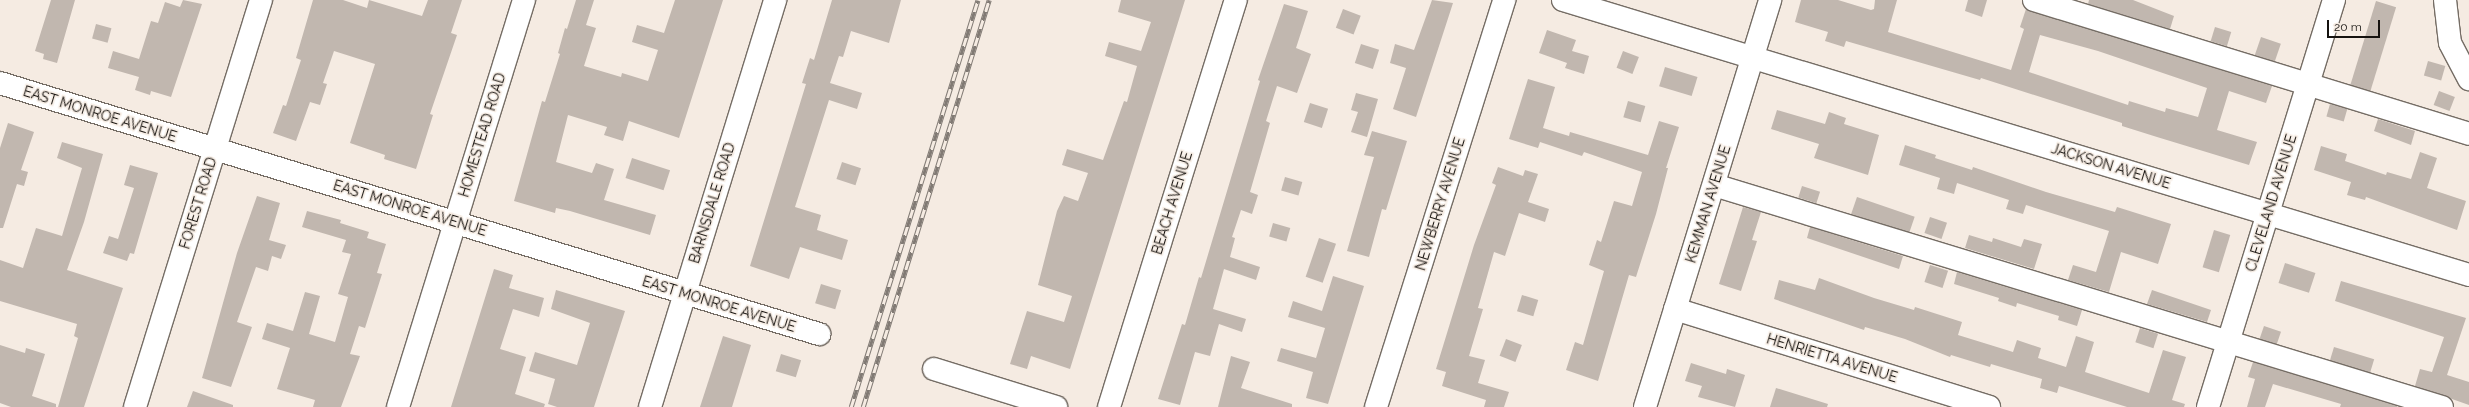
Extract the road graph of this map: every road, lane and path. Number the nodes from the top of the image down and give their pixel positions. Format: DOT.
graph roads {
  1 [pos="261,0"];
  2 [pos="524,0"];
  3 [pos="775,0"];
  4 [pos="1236,0"];
  5 [pos="1504,0"];
  6 [pos="1563,0"];
  7 [pos="1770,0"];
  8 [pos="2034,0"];
  9 [pos="2334,0"];
  10 [pos="2445,0"];
  11 [pos="1752,58"];
  12 [pos="2469,80"];
  13 [pos="0,83"];
  14 [pos="2308,85"];
  15 [pos="2469,134"];
  16 [pos="214,149"];
  17 [pos="1714,185"];
  18 [pos="2268,213"];
  19 [pos="455,222"];
  20 [pos="2469,275"];
  21 [pos="684,293"];
  22 [pos="1675,310"];
  23 [pos="819,334"];
  24 [pos="2228,342"];
  25 [pos="934,369"];
  26 [pos="135,407"];
  27 [pos="398,407"];
  28 [pos="650,407"];
  29 [pos="1056,407"];
  30 [pos="1109,407"];
  31 [pos="1376,407"];
  32 [pos="1645,407"];
  33 [pos="1988,407"];
  34 [pos="2208,407"];
  35 [pos="2442,407"];
  1 -- 16 [label="street, FOREST ROAD"];
  2 -- 19 [label="street, HOMESTEAD ROAD"];
  3 -- 21 [label="street, BARNSDALE ROAD"];
  4 -- 30 [label="street, BEACH AVENUE"];
  5 -- 31 [label="street, NEWBERRY AVENUE"];
  6 -- 11 [label="street, JACKSON AVENUE"];
  7 -- 11 [label="street, KEMMAN AVENUE"];
  8 -- 14 [label="street"];
  9 -- 14 [label="street, CLEVELAND AVENUE"];
  10 -- 12 [label="street"];
  11 -- 17 [label="street, KEMMAN AVENUE"];
  11 -- 18 [label="street, JACKSON AVENUE"];
  13 -- 16 [label="street, EAST MONROE AVENUE"];
  14 -- 15 [label="street"];
  14 -- 18 [label="street, CLEVELAND AVENUE"];
  16 -- 19 [label="street, EAST MONROE AVENUE"];
  16 -- 26 [label="street, FOREST ROAD"];
  17 -- 22 [label="street, KEMMAN AVENUE"];
  17 -- 24 [label="street"];
  18 -- 20 [label="street, JACKSON AVENUE"];
  18 -- 24 [label="street, CLEVELAND AVENUE"];
  19 -- 21 [label="street, EAST MONROE AVENUE"];
  19 -- 27 [label="street, HOMESTEAD ROAD"];
  21 -- 23 [label="street, EAST MONROE AVENUE"];
  21 -- 28 [label="street, BARNSDALE ROAD"];
  22 -- 32 [label="street, KEMMAN AVENUE"];
  22 -- 33 [label="street, HENRIETTA AVENUE"];
  24 -- 34 [label="street, CLEVELAND AVENUE"];
  24 -- 35 [label="street"];
  25 -- 29 [label="street"];
}
